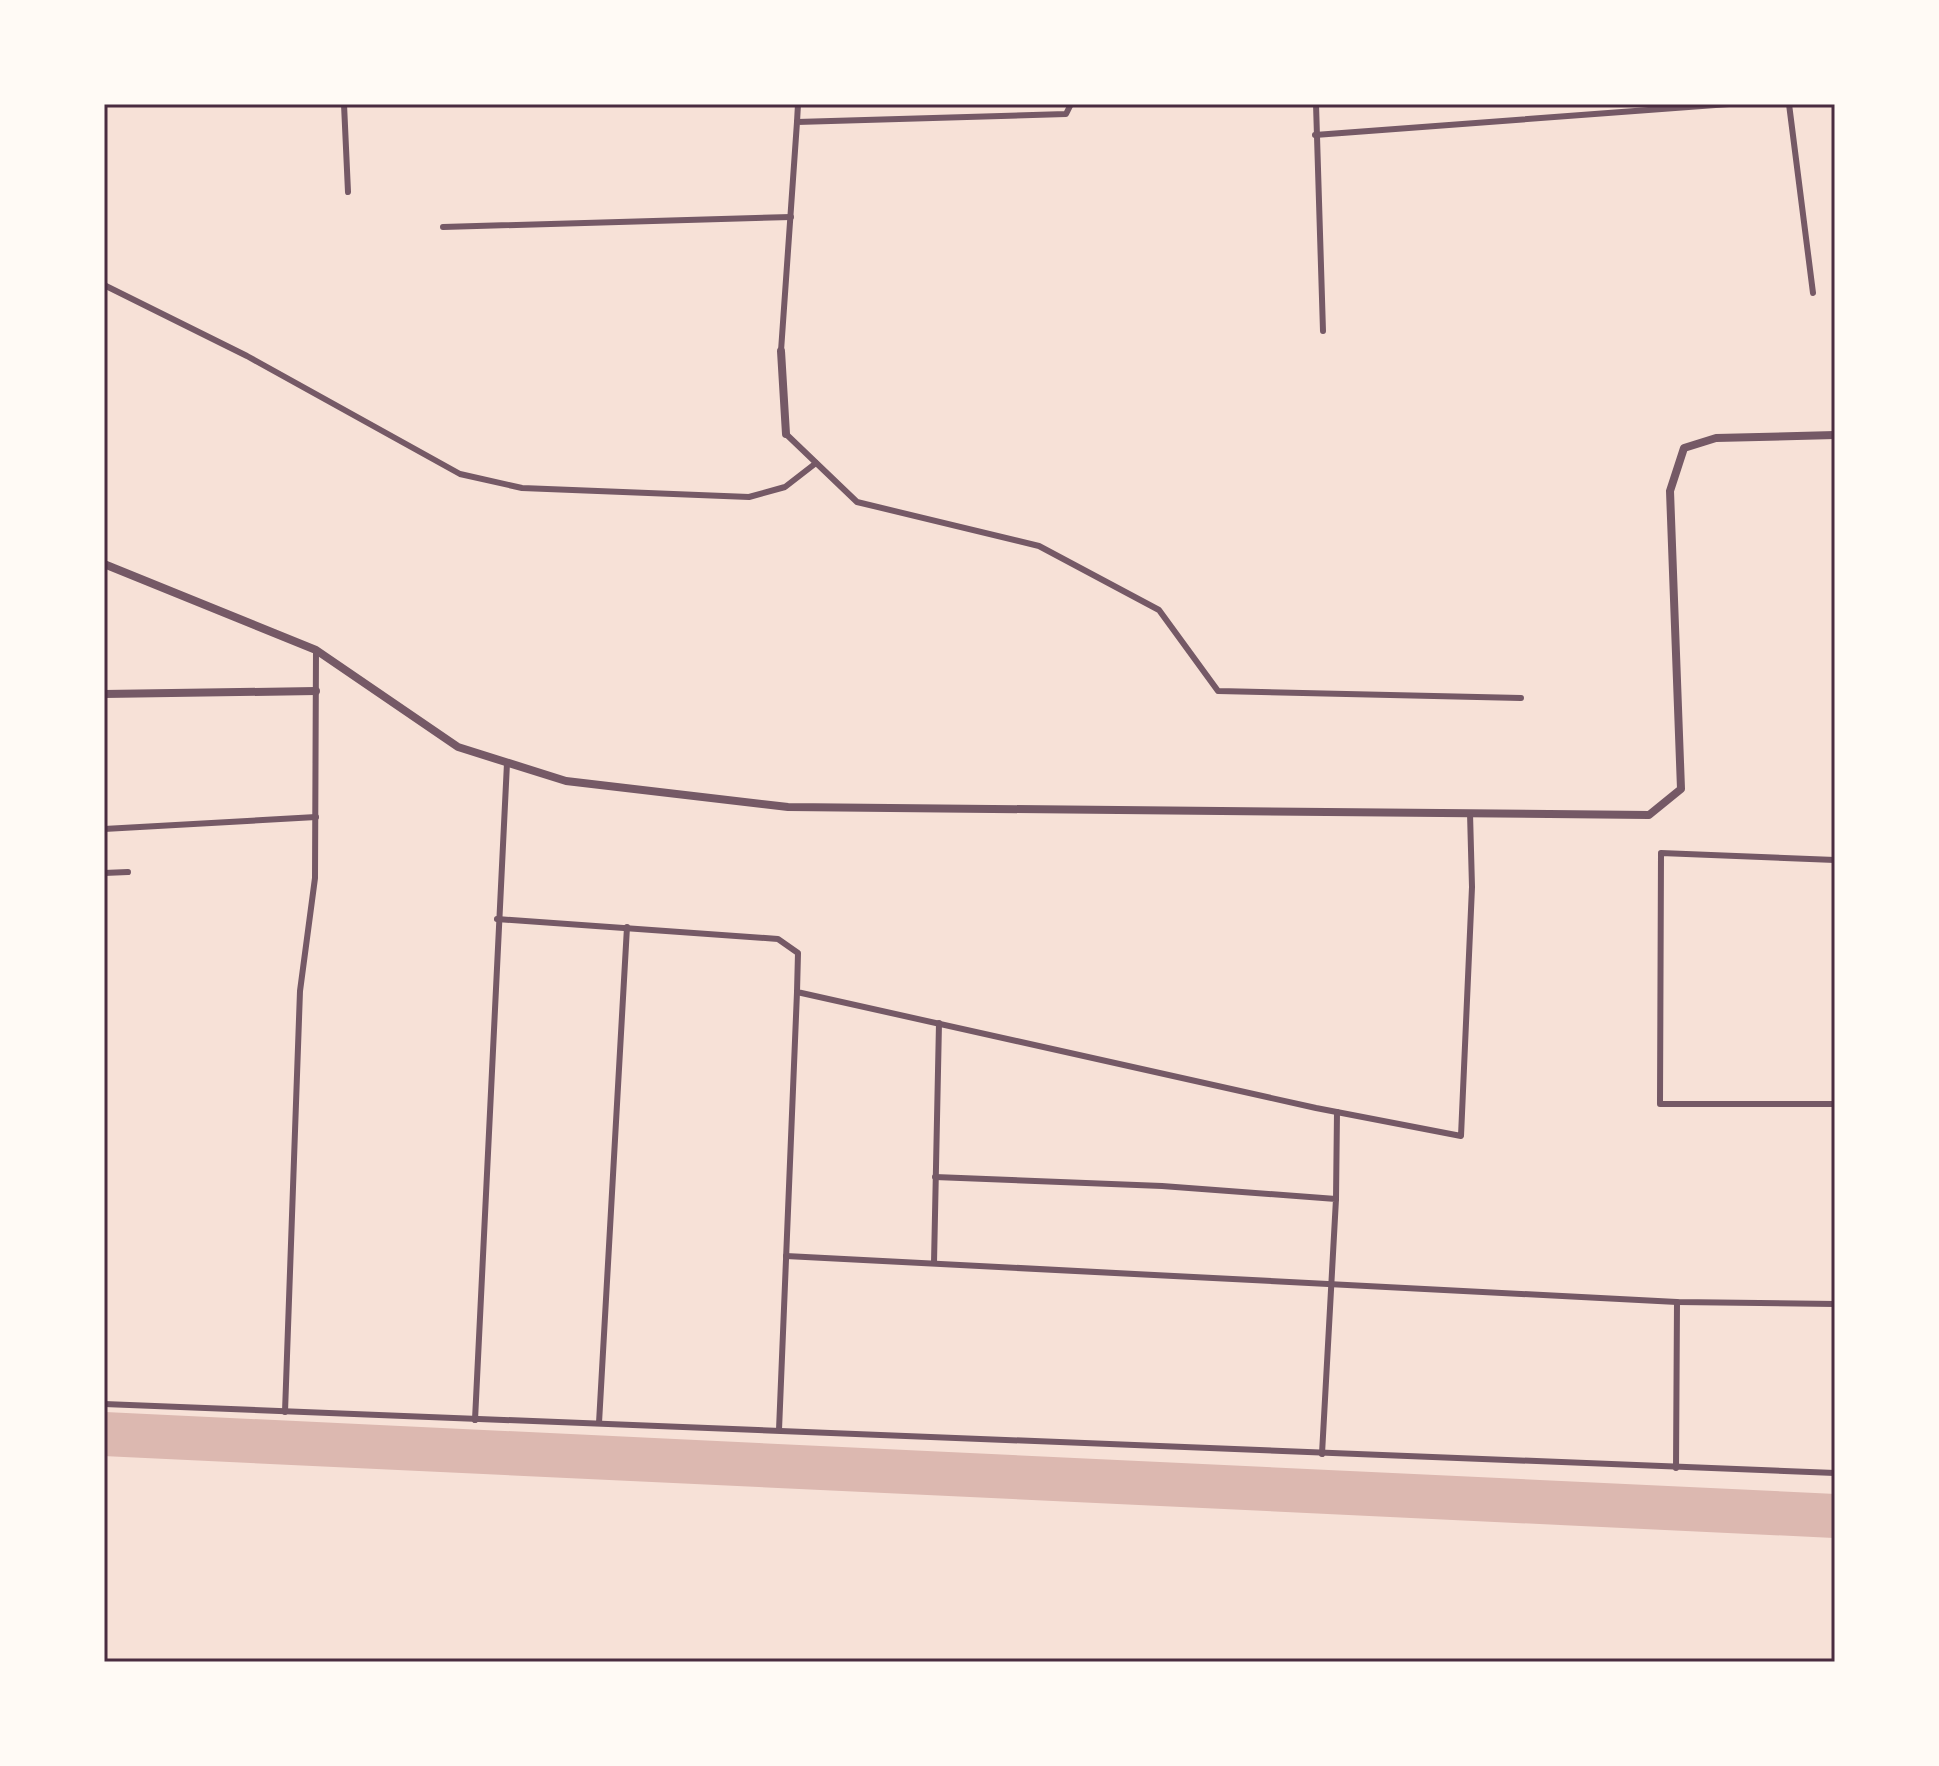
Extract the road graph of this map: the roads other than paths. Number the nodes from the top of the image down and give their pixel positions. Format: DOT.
graph roads {
  1 [pos="344,104"];
  2 [pos="798,104"];
  3 [pos="1071,104"];
  4 [pos="1316,104"];
  5 [pos="1729,104"];
  6 [pos="1789,104"];
  7 [pos="797,122"];
  8 [pos="1315,135"];
  9 [pos="348,192"];
  10 [pos="791,217"];
  11 [pos="443,227"];
  12 [pos="104,285"];
  13 [pos="1813,293"];
  14 [pos="1323,331"];
  15 [pos="781,351"];
  16 [pos="786,434"];
  17 [pos="1835,435"];
  18 [pos="816,463"];
  19 [pos="104,564"];
  20 [pos="316,650"];
  21 [pos="316,691"];
  22 [pos="104,694"];
  23 [pos="1521,698"];
  24 [pos="507,763"];
  25 [pos="1470,812"];
  26 [pos="316,817"];
  27 [pos="104,829"];
  28 [pos="1835,860"];
  29 [pos="128,872"];
  30 [pos="104,873"];
  31 [pos="497,919"];
  32 [pos="627,927"];
  33 [pos="797,992"];
  34 [pos="939,1023"];
  35 [pos="1835,1104"];
  36 [pos="1337,1112"];
  37 [pos="935,1177"];
  38 [pos="1336,1199"];
  39 [pos="786,1256"];
  40 [pos="934,1263"];
  41 [pos="1330,1285"];
  42 [pos="1677,1302"];
  43 [pos="1835,1304"];
  44 [pos="104,1404"];
  45 [pos="285,1412"];
  46 [pos="475,1420"];
  47 [pos="599,1423"];
  48 [pos="779,1430"];
  49 [pos="1322,1454"];
  50 [pos="1676,1468"];
  51 [pos="1835,1473"];
  1 -- 9 [label="lane"];
  2 -- 7 [label="lane"];
  3 -- 7 [label="lane"];
  4 -- 8 [label="lane"];
  5 -- 8 [label="lane"];
  6 -- 13 [label="lane"];
  7 -- 10 [label="lane"];
  8 -- 14 [label="lane"];
  10 -- 11 [label="lane"];
  10 -- 15 [label="lane"];
  12 -- 18 [label="lane"];
  15 -- 16 [label="street"];
  16 -- 18 [label="lane"];
  17 -- 25 [label="street"];
  18 -- 23 [label="lane"];
  19 -- 20 [label="street"];
  20 -- 21 [label="lane"];
  20 -- 24 [label="street"];
  21 -- 22 [label="street"];
  21 -- 26 [label="lane"];
  24 -- 25 [label="street"];
  24 -- 31 [label="lane"];
  25 -- 36 [label="lane"];
  26 -- 27 [label="lane"];
  26 -- 45 [label="lane"];
  28 -- 35 [label="lane"];
  29 -- 30 [label="lane"];
  31 -- 32 [label="lane"];
  31 -- 46 [label="lane"];
  32 -- 33 [label="lane"];
  32 -- 47 [label="lane"];
  33 -- 34 [label="lane"];
  33 -- 39 [label="lane"];
  34 -- 36 [label="lane"];
  34 -- 37 [label="lane"];
  36 -- 38 [label="lane"];
  37 -- 38 [label="lane"];
  37 -- 40 [label="lane"];
  38 -- 41 [label="lane"];
  39 -- 40 [label="lane"];
  39 -- 48 [label="lane"];
  40 -- 41 [label="lane"];
  41 -- 42 [label="lane"];
  41 -- 49 [label="lane"];
  42 -- 43 [label="lane"];
  42 -- 50 [label="lane"];
  44 -- 45 [label="lane"];
  45 -- 46 [label="lane"];
  46 -- 47 [label="lane"];
  47 -- 48 [label="lane"];
  48 -- 49 [label="lane"];
  49 -- 50 [label="lane"];
  50 -- 51 [label="lane"];
}
